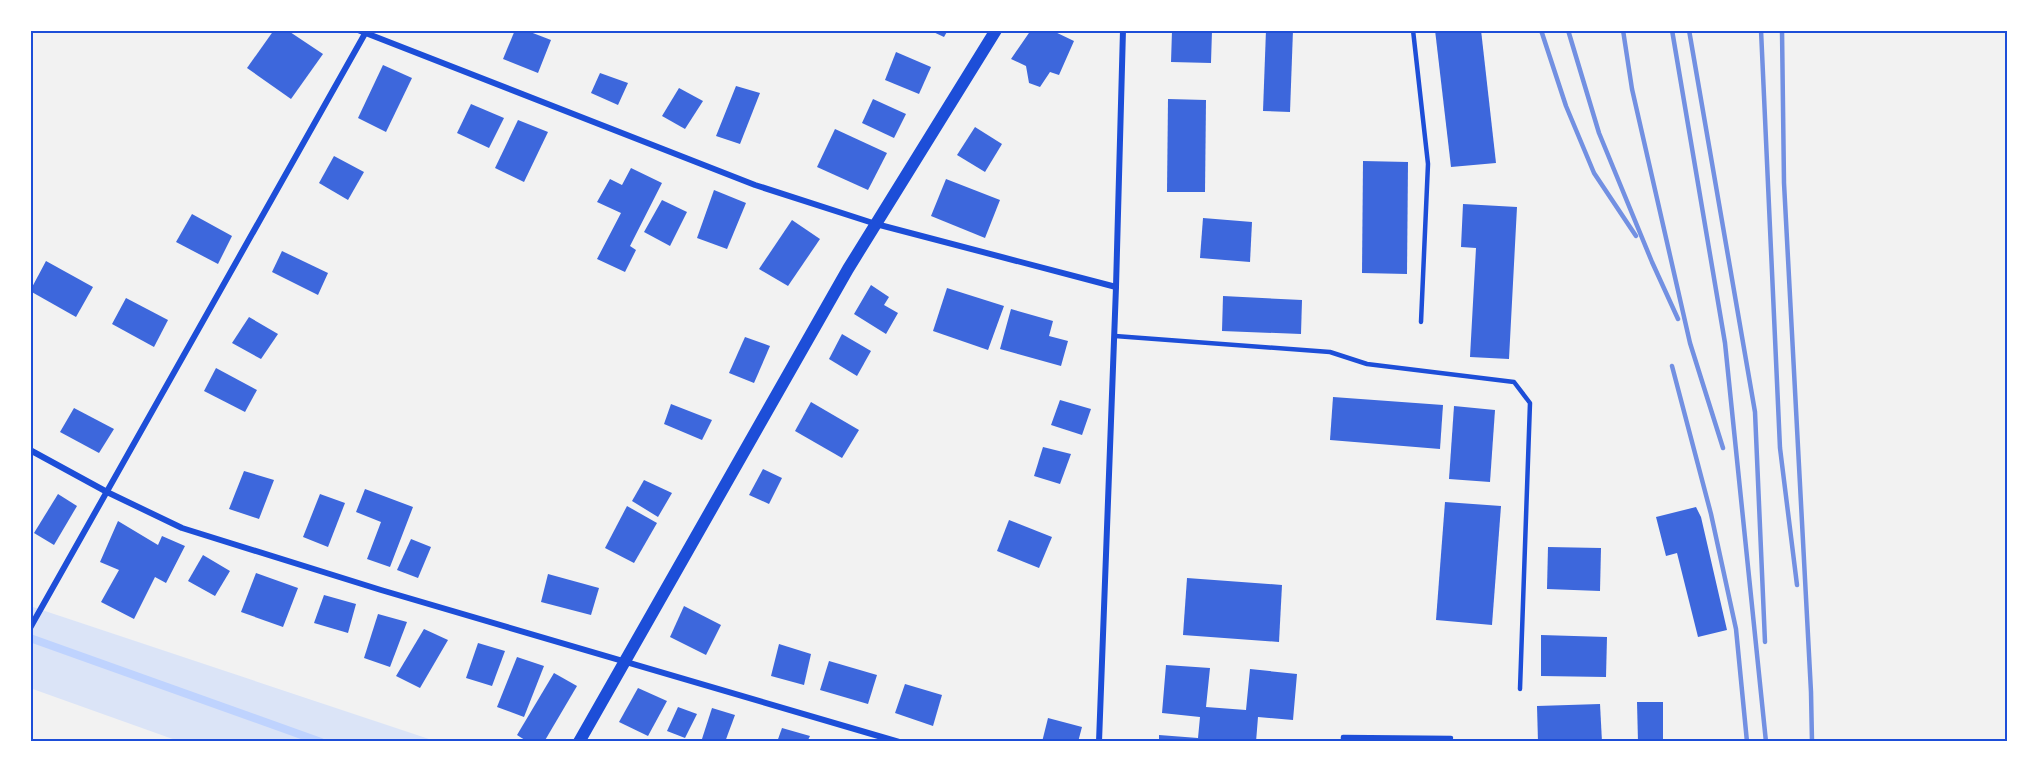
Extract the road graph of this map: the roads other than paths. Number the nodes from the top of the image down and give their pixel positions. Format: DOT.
graph roads {
  1 [pos="358,30"];
  2 [pos="996,30"];
  3 [pos="1123,30"];
  4 [pos="1413,30"];
  5 [pos="367,32"];
  6 [pos="876,224"];
  7 [pos="1116,287"];
  8 [pos="1421,322"];
  9 [pos="1115,336"];
  10 [pos="30,450"];
  11 [pos="107,492"];
  12 [pos="32,625"];
  13 [pos="626,662"];
  14 [pos="1520,689"];
  15 [pos="1451,738"];
  16 [pos="579,742"];
  17 [pos="899,742"];
  18 [pos="1100,742"];
  19 [pos="1343,742"];
  1 -- 5 [label="street"];
  2 -- 6 [label="main road"];
  3 -- 7 [label="street"];
  4 -- 8 [label="lane"];
  5 -- 6 [label="street"];
  5 -- 11 [label="street"];
  6 -- 7 [label="street"];
  6 -- 13 [label="main road"];
  7 -- 9 [label="street"];
  9 -- 14 [label="lane"];
  9 -- 18 [label="street"];
  10 -- 11 [label="street"];
  11 -- 12 [label="street"];
  11 -- 13 [label="street"];
  13 -- 16 [label="main road"];
  13 -- 17 [label="street"];
  15 -- 19 [label="lane"];
}
